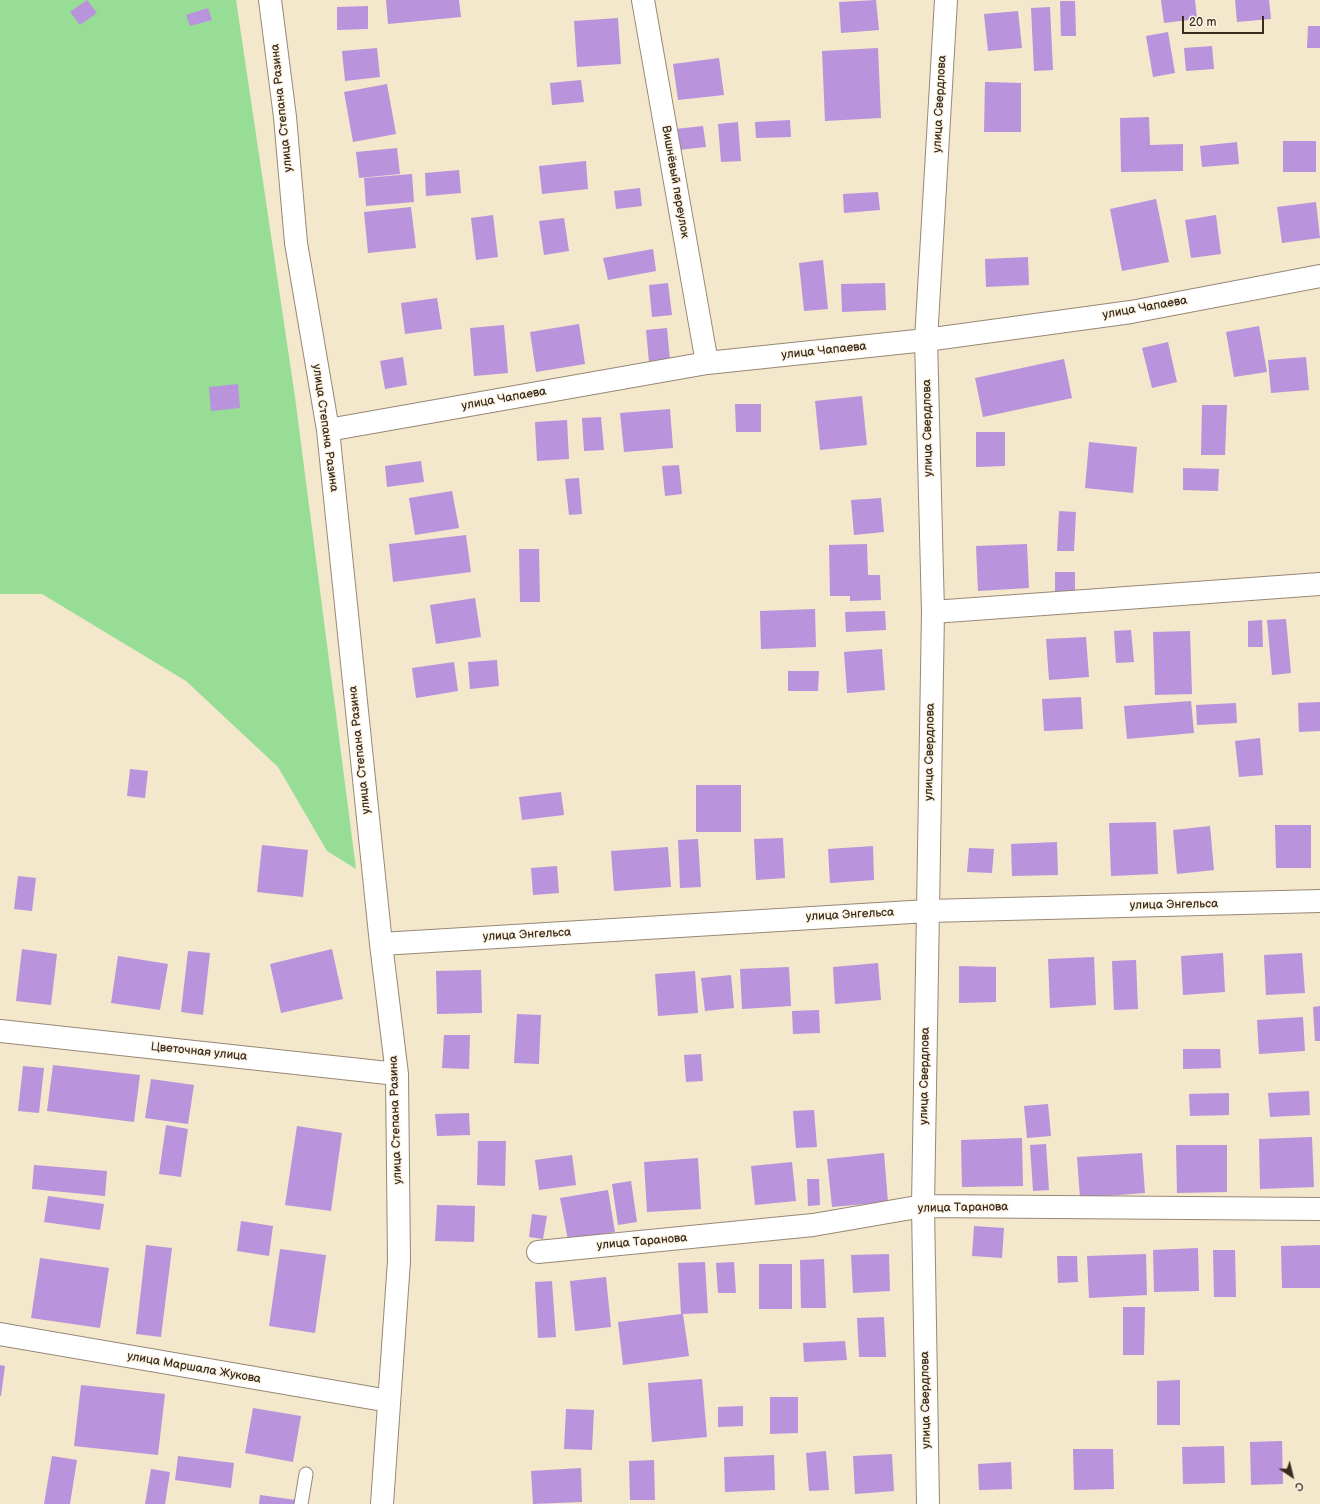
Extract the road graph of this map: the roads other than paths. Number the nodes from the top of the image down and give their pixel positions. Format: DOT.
graph roads {
  1 [pos="270,0"];
  2 [pos="643,0"];
  3 [pos="946,0"];
  4 [pos="1320,276"];
  5 [pos="926,340"];
  6 [pos="707,363"];
  7 [pos="328,430"];
  8 [pos="1320,584"];
  9 [pos="933,612"];
  10 [pos="1320,901"];
  11 [pos="928,911"];
  12 [pos="381,944"];
  13 [pos="0,1031"];
  14 [pos="397,1074"];
  15 [pos="923,1206"];
  16 [pos="1320,1208"];
  17 [pos="538,1252"];
  18 [pos="0,1334"];
  19 [pos="389,1401"];
  20 [pos="306,1474"];
  21 [pos="301,1504"];
  22 [pos="382,1504"];
  23 [pos="928,1504"];
  1 -- 7 [label="street, улица Степана Разина"];
  2 -- 6 [label="street, Вишнёвый переулок"];
  3 -- 5 [label="street, улица Свердлова"];
  4 -- 5 [label="street, улица Чапаева"];
  5 -- 6 [label="street, улица Чапаева"];
  5 -- 9 [label="street, улица Свердлова"];
  6 -- 7 [label="street, улица Чапаева"];
  7 -- 12 [label="street, улица Степана Разина"];
  8 -- 9 [label="street"];
  9 -- 11 [label="street, улица Свердлова"];
  10 -- 11 [label="street, улица Энгельса"];
  11 -- 12 [label="street, улица Энгельса"];
  11 -- 15 [label="street, улица Свердлова"];
  12 -- 14 [label="street, улица Степана Разина"];
  13 -- 14 [label="street, Цветочная улица"];
  14 -- 19 [label="street, улица Степана Разина"];
  15 -- 16 [label="street, улица Таранова"];
  15 -- 17 [label="street, улица Таранова"];
  15 -- 23 [label="street, улица Свердлова"];
  18 -- 19 [label="street, улица Маршала Жукова"];
  19 -- 22 [label="street, улица Степана Разина"];
  20 -- 21 [label="lane"];
}
